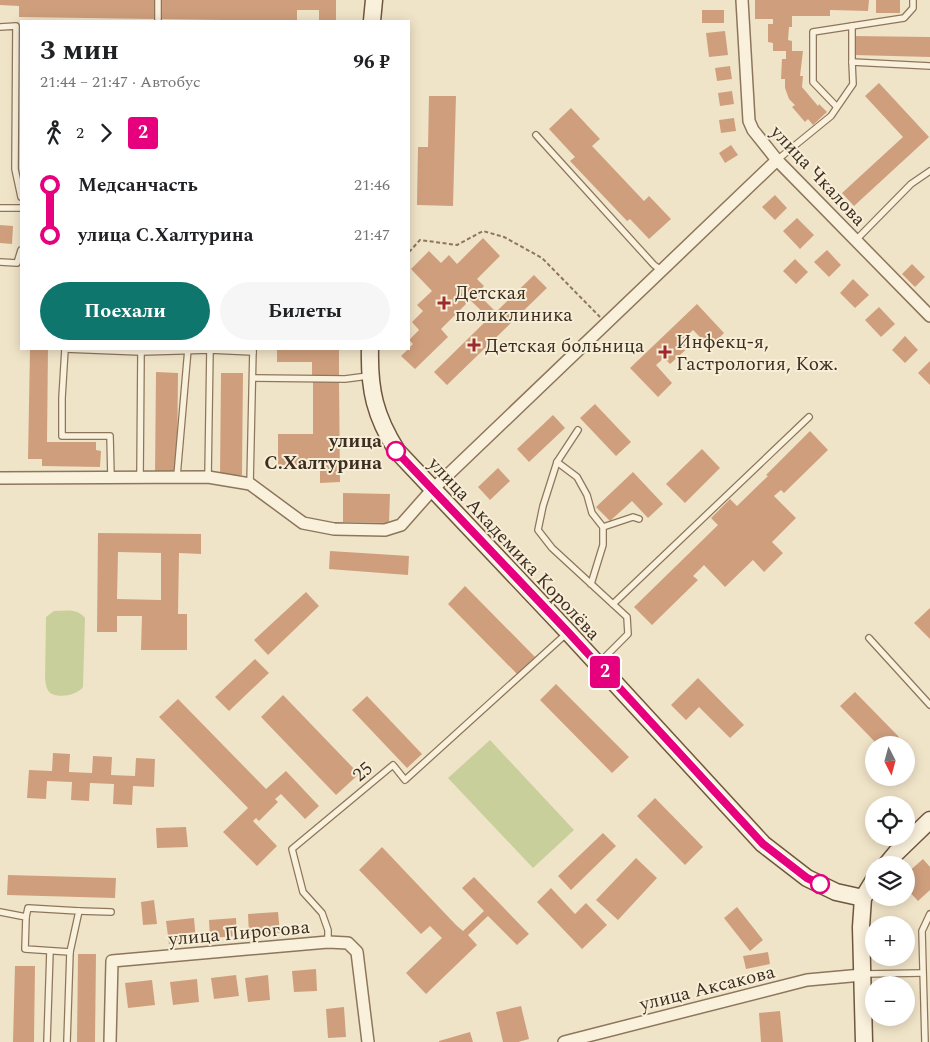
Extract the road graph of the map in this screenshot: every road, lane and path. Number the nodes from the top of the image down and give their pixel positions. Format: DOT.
graph roads {
  1 [pos="158,0"];
  2 [pos="369,0"];
  3 [pos="374,0"];
  4 [pos="742,0"];
  5 [pos="913,0"];
  6 [pos="158,20"];
  7 [pos="371,20"];
  8 [pos="371,20"];
  9 [pos="19,26"];
  10 [pos="852,26"];
  11 [pos="0,27"];
  12 [pos="852,62"];
  13 [pos="930,66"];
  14 [pos="836,106"];
  15 [pos="536,135"];
  16 [pos="777,160"];
  17 [pos="930,171"];
  18 [pos="20,192"];
  19 [pos="0,208"];
  20 [pos="20,208"];
  21 [pos="856,240"];
  22 [pos="410,251"];
  23 [pos="20,253"];
  24 [pos="0,262"];
  25 [pos="661,270"];
  26 [pos="930,316"];
  27 [pos="600,317"];
  28 [pos="65,350"];
  29 [pos="90,350"];
  30 [pos="188,350"];
  31 [pos="210,350"];
  32 [pos="253,350"];
  33 [pos="370,350"];
  34 [pos="141,352"];
  35 [pos="370,376"];
  36 [pos="253,378"];
  37 [pos="809,417"];
  38 [pos="578,430"];
  39 [pos="557,462"];
  40 [pos="176,476"];
  41 [pos="111,477"];
  42 [pos="140,477"];
  43 [pos="208,477"];
  44 [pos="0,478"];
  45 [pos="250,484"];
  46 [pos="432,490"];
  47 [pos="639,519"];
  48 [pos="603,527"];
  49 [pos="591,584"];
  50 [pos="613,604"];
  51 [pos="568,632"];
  52 [pos="869,638"];
  53 [pos="597,664"];
  54 [pos="930,705"];
  55 [pos="930,820"];
  56 [pos="894,856"];
  57 [pos="865,894"];
  58 [pos="862,898"];
  59 [pos="79,911"];
  60 [pos="0,912"];
  61 [pos="111,912"];
  62 [pos="930,914"];
  63 [pos="26,918"];
  64 [pos="328,942"];
  65 [pos="50,952"];
  66 [pos="70,952"];
  67 [pos="922,972"];
  68 [pos="862,974"];
  69 [pos="47,1042"];
  70 [pos="67,1042"];
  71 [pos="110,1042"];
  72 [pos="368,1042"];
  73 [pos="564,1042"];
  74 [pos="864,1042"];
  75 [pos="925,1042"];
  1 -- 6 [label="lane"];
  2 -- 7 [label="street"];
  3 -- 8 [label="street"];
  4 -- 16 [label="street, улица Чкалова"];
  5 -- 10 [label="lane"];
  9 -- 11 [label="lane"];
  9 -- 18 [label="lane"];
  10 -- 12 [label="lane"];
  10 -- 14 [label="lane"];
  12 -- 13 [label="lane"];
  12 -- 14 [label="lane"];
  14 -- 16 [label="lane"];
  15 -- 25 [label="lane"];
  16 -- 21 [label="street, улица Чкалова"];
  16 -- 25 [label="street"];
  17 -- 21 [label="lane"];
  19 -- 20 [label="lane"];
  21 -- 26 [label="street, улица Чкалова"];
  22 -- 27 [label="path"];
  23 -- 24 [label="lane"];
  25 -- 46 [label="street"];
  28 -- 41 [label="lane"];
  29 -- 34 [label="lane"];
  30 -- 31 [label="lane"];
  30 -- 34 [label="lane"];
  30 -- 40 [label="lane"];
  31 -- 32 [label="lane"];
  31 -- 43 [label="lane"];
  32 -- 36 [label="lane"];
  33 -- 35 [label="street, улица Академика Королёва"];
  34 -- 42 [label="lane"];
  35 -- 36 [label="lane"];
  35 -- 46 [label="street, улица Академика Королёва"];
  36 -- 45 [label="lane"];
  37 -- 50 [label="lane"];
  38 -- 39 [label="lane"];
  39 -- 48 [label="lane"];
  39 -- 49 [label="lane"];
  40 -- 42 [label="street"];
  40 -- 43 [label="street"];
  41 -- 42 [label="street"];
  41 -- 44 [label="street"];
  43 -- 45 [label="street"];
  45 -- 46 [label="street"];
  46 -- 51 [label="street, улица Академика Королёва"];
  47 -- 48 [label="lane"];
  48 -- 49 [label="lane"];
  49 -- 50 [label="lane"];
  50 -- 53 [label="lane"];
  51 -- 53 [label="street, улица Академика Королёва"];
  51 -- 64 [label="lane, 25"];
  52 -- 54 [label="lane"];
  53 -- 58 [label="street, улица Академика Королёва"];
  55 -- 56 [label="street"];
  57 -- 58 [label="street"];
  58 -- 68 [label="street"];
  59 -- 61 [label="lane"];
  59 -- 63 [label="lane"];
  59 -- 66 [label="lane"];
  60 -- 63 [label="lane"];
  62 -- 67 [label="lane"];
  63 -- 65 [label="lane"];
  64 -- 71 [label="street, улица Пирогова"];
  64 -- 72 [label="street, улица Пирогова"];
  65 -- 66 [label="lane"];
  65 -- 69 [label="lane"];
  66 -- 70 [label="lane"];
  67 -- 68 [label="lane"];
  67 -- 75 [label="lane"];
  68 -- 73 [label="street, улица Аксакова"];
  68 -- 74 [label="street"];
}
